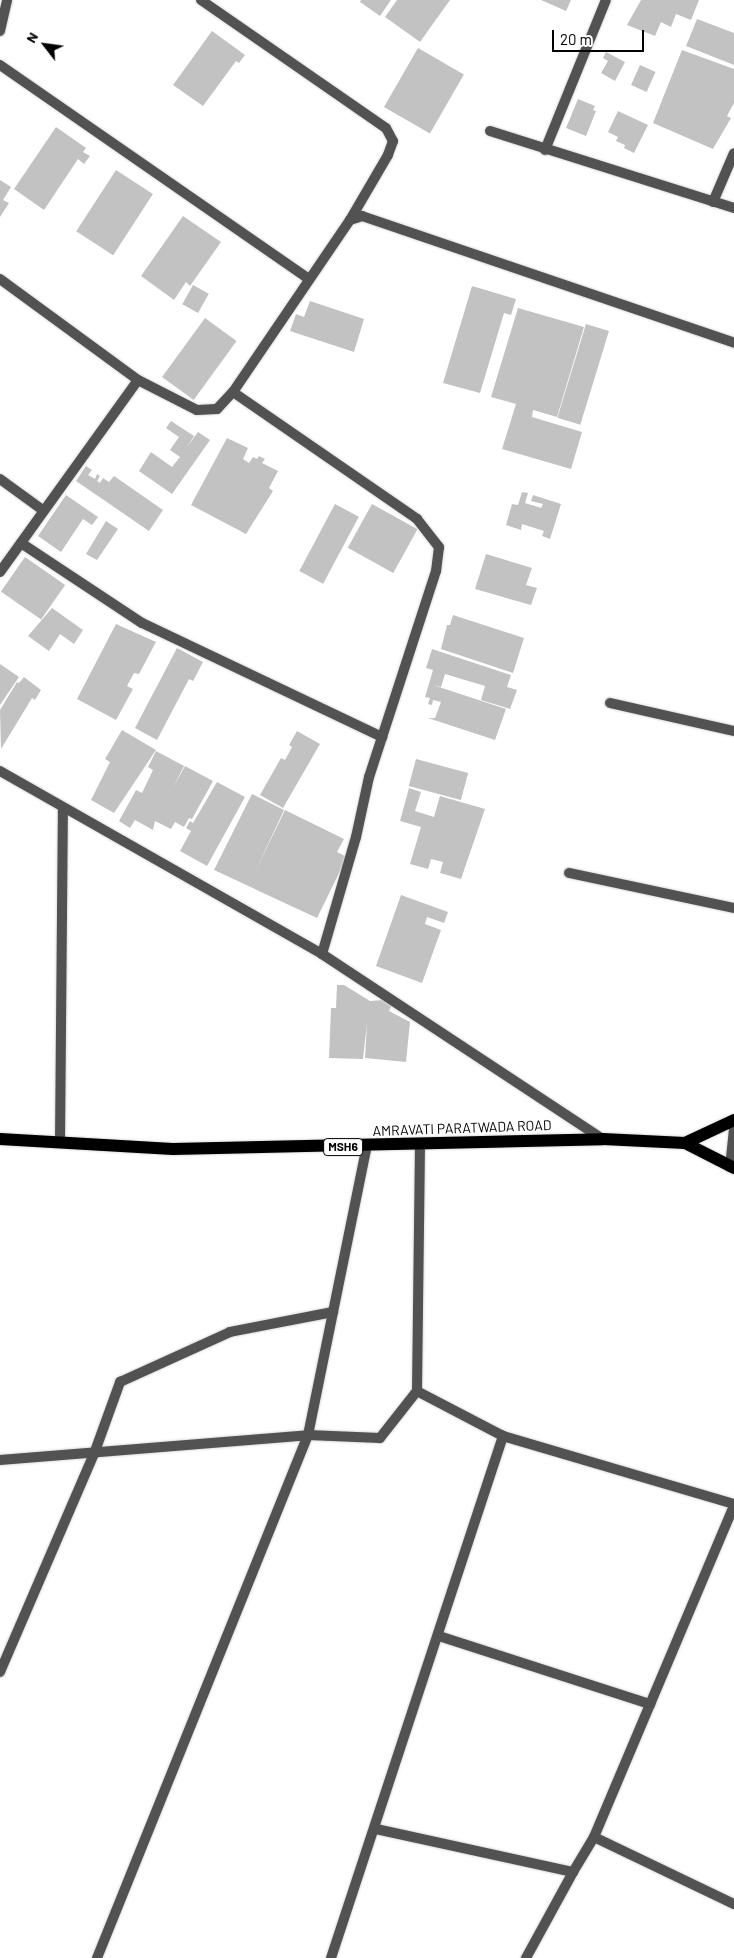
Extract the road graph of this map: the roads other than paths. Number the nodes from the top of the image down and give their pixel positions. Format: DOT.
graph roads {
  1 [pos="7,0"];
  2 [pos="201,0"];
  3 [pos="606,0"];
  4 [pos="0,32"];
  5 [pos="0,65"];
  6 [pos="490,131"];
  7 [pos="545,150"];
  8 [pos="734,152"];
  9 [pos="713,202"];
  10 [pos="734,208"];
  11 [pos="350,220"];
  12 [pos="0,279"];
  13 [pos="309,279"];
  14 [pos="734,343"];
  15 [pos="138,380"];
  16 [pos="233,392"];
  17 [pos="0,479"];
  18 [pos="44,511"];
  19 [pos="21,543"];
  20 [pos="0,572"];
  21 [pos="610,703"];
  22 [pos="734,731"];
  23 [pos="382,736"];
  24 [pos="0,771"];
  25 [pos="63,809"];
  26 [pos="568,873"];
  27 [pos="734,908"];
  28 [pos="322,954"];
  29 [pos="734,1120"];
  30 [pos="734,1128"];
  31 [pos="0,1139"];
  32 [pos="603,1139"];
  33 [pos="60,1142"];
  34 [pos="685,1144"];
  35 [pos="367,1146"];
  36 [pos="420,1146"];
  37 [pos="732,1168"];
  38 [pos="333,1312"];
  39 [pos="417,1390"];
  40 [pos="308,1436"];
  41 [pos="503,1436"];
  42 [pos="94,1454"];
  43 [pos="0,1460"];
  44 [pos="734,1504"];
  45 [pos="439,1636"];
  46 [pos="0,1672"];
  47 [pos="650,1704"];
  48 [pos="376,1829"];
  49 [pos="594,1837"];
  50 [pos="573,1872"];
  51 [pos="734,1904"];
  52 [pos="97,1958"];
  53 [pos="331,1958"];
  54 [pos="526,1958"];
  1 -- 4 [label="street"];
  2 -- 11 [label="street"];
  3 -- 7 [label="street"];
  5 -- 13 [label="street"];
  6 -- 7 [label="street"];
  7 -- 9 [label="street"];
  8 -- 9 [label="street"];
  9 -- 10 [label="street"];
  11 -- 13 [label="street"];
  11 -- 14 [label="street"];
  12 -- 15 [label="street"];
  13 -- 16 [label="street"];
  15 -- 16 [label="street"];
  15 -- 18 [label="street"];
  16 -- 23 [label="street"];
  17 -- 18 [label="street"];
  18 -- 19 [label="street"];
  19 -- 20 [label="street"];
  19 -- 23 [label="street"];
  21 -- 22 [label="street"];
  23 -- 28 [label="street"];
  24 -- 25 [label="street"];
  25 -- 28 [label="street"];
  25 -- 33 [label="street"];
  26 -- 27 [label="street"];
  28 -- 32 [label="street"];
  29 -- 34 [label="main road, AMRAVATI PARATWADA ROAD / MSH6"];
  30 -- 37 [label="street"];
  31 -- 33 [label="main road, AMRAVATI PARATWADA ROAD / MSH6"];
  32 -- 34 [label="main road, AMRAVATI PARATWADA ROAD / MSH6"];
  32 -- 36 [label="main road, AMRAVATI PARATWADA ROAD / MSH6"];
  33 -- 35 [label="main road, AMRAVATI PARATWADA ROAD / MSH6"];
  34 -- 37 [label="main road, AMRAVATI PARATWADA ROAD / MSH6"];
  35 -- 36 [label="main road, AMRAVATI PARATWADA ROAD / MSH6"];
  35 -- 38 [label="street"];
  36 -- 39 [label="street"];
  38 -- 40 [label="street"];
  38 -- 42 [label="street"];
  39 -- 40 [label="street"];
  39 -- 41 [label="street"];
  40 -- 42 [label="street"];
  40 -- 52 [label="street"];
  41 -- 44 [label="street"];
  41 -- 45 [label="street"];
  42 -- 43 [label="street"];
  42 -- 46 [label="street"];
  44 -- 47 [label="street"];
  45 -- 47 [label="street"];
  45 -- 48 [label="street"];
  47 -- 49 [label="street"];
  48 -- 50 [label="street"];
  48 -- 53 [label="street"];
  49 -- 50 [label="street"];
  49 -- 51 [label="street"];
  50 -- 54 [label="street"];
}
